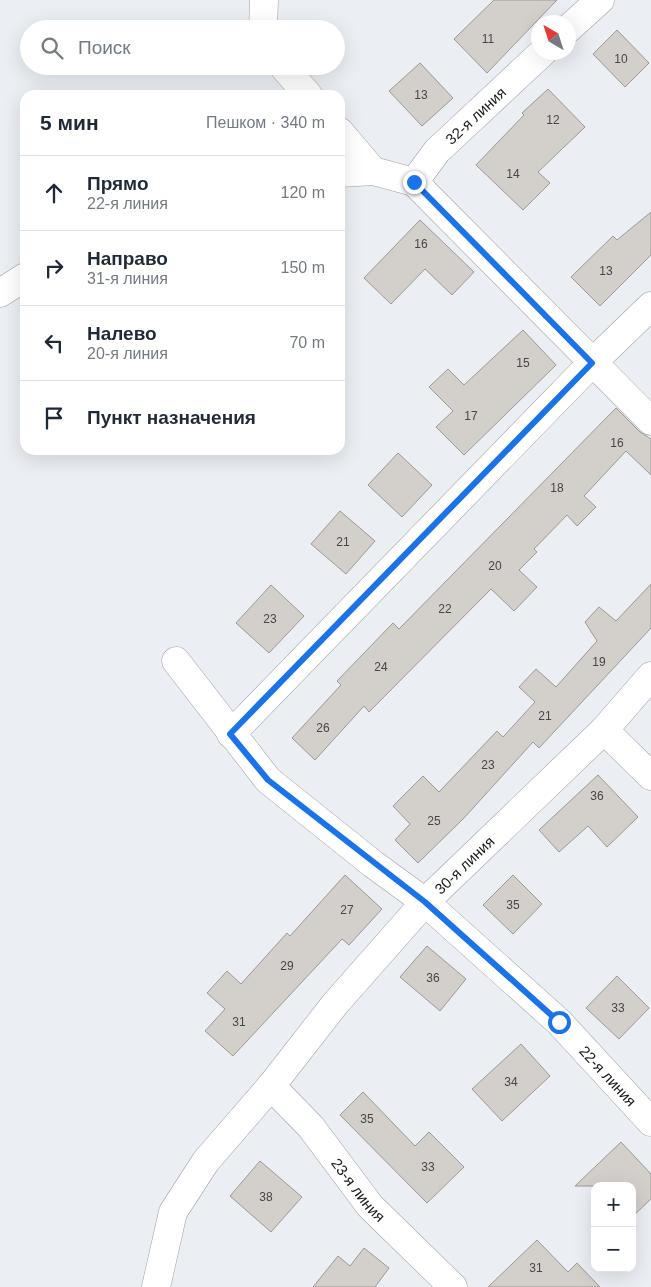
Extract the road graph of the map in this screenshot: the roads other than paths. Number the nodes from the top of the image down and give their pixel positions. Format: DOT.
graph roads {
  1 [pos="264,0"];
  2 [pos="600,0"];
  3 [pos="263,20"];
  4 [pos="576,22"];
  5 [pos="534,60"];
  6 [pos="291,75"];
  7 [pos="304,90"];
  8 [pos="345,138"];
  9 [pos="374,171"];
  10 [pos="345,173"];
  11 [pos="414,182"];
  12 [pos="20,281"];
  13 [pos="0,292"];
  14 [pos="651,306"];
  15 [pos="592,363"];
  16 [pos="651,421"];
  17 [pos="176,662"];
  18 [pos="651,676"];
  19 [pos="604,730"];
  20 [pos="230,734"];
  21 [pos="651,776"];
  22 [pos="425,902"];
  23 [pos="271,1086"];
  24 [pos="651,1122"];
  25 [pos="156,1287"];
  26 [pos="453,1287"];
  1 -- 3 [label="street"];
  2 -- 4 [label="street"];
  5 -- 11 [label="street, 32-я линия"];
  6 -- 7 [label="street"];
  8 -- 9 [label="street"];
  9 -- 10 [label="street"];
  9 -- 11 [label="street"];
  11 -- 15 [label="street"];
  12 -- 13 [label="street"];
  14 -- 15 [label="street"];
  15 -- 16 [label="street"];
  15 -- 20 [label="street"];
  17 -- 20 [label="street, 22-я линия"];
  18 -- 19 [label="street, 30-я линия"];
  19 -- 21 [label="street"];
  19 -- 22 [label="street, 30-я линия"];
  20 -- 22 [label="street, 22-я линия"];
  22 -- 23 [label="street, 30-я линия"];
  22 -- 24 [label="street, 22-я линия"];
  23 -- 25 [label="street, 30-я линия"];
  23 -- 26 [label="street, 23-я линия"];
}
